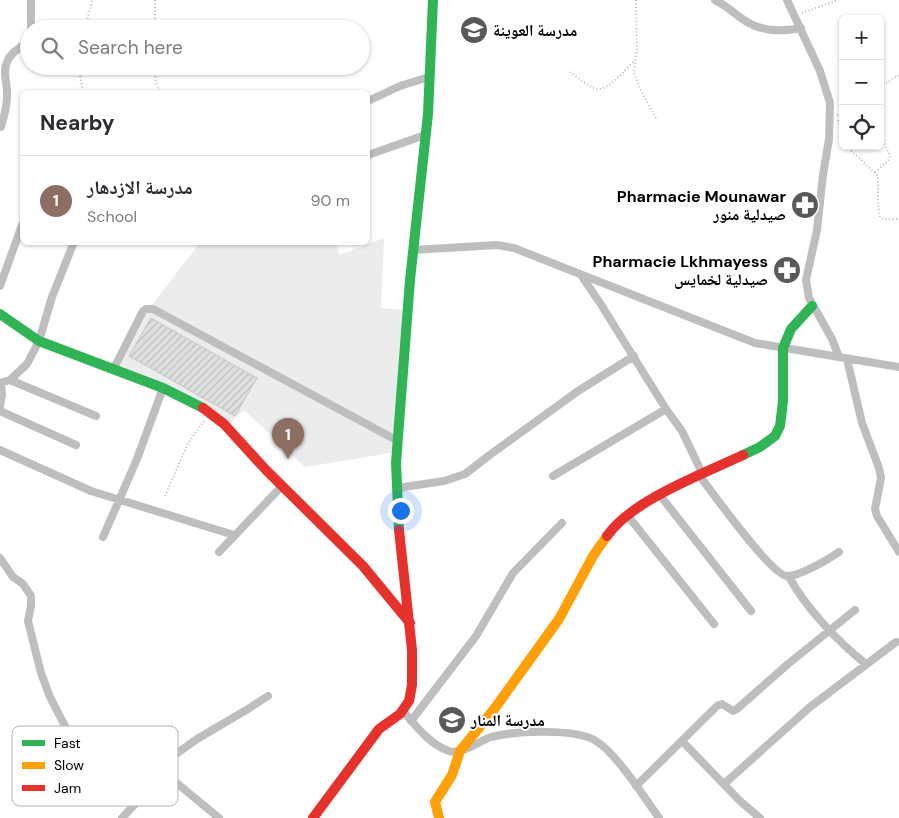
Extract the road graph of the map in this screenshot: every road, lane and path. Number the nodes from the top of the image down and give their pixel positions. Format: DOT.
graph roads {
  1 [pos="30,0"];
  2 [pos="92,0"];
  3 [pos="155,0"];
  4 [pos="433,0"];
  5 [pos="636,0"];
  6 [pos="715,0"];
  7 [pos="787,0"];
  8 [pos="838,0"];
  9 [pos="795,15"];
  10 [pos="31,20"];
  11 [pos="87,20"];
  12 [pos="155,20"];
  13 [pos="801,28"];
  14 [pos="20,48"];
  15 [pos="636,59"];
  16 [pos="570,72"];
  17 [pos="80,75"];
  18 [pos="155,75"];
  19 [pos="899,75"];
  20 [pos="429,77"];
  21 [pos="884,84"];
  22 [pos="83,90"];
  23 [pos="159,90"];
  24 [pos="370,100"];
  25 [pos="837,116"];
  26 [pos="657,120"];
  27 [pos="839,123"];
  28 [pos="1,127"];
  29 [pos="425,135"];
  30 [pos="884,142"];
  31 [pos="850,150"];
  32 [pos="370,154"];
  33 [pos="875,172"];
  34 [pos="899,219"];
  35 [pos="20,231"];
  36 [pos="73,245"];
  37 [pos="414,250"];
  38 [pos="580,274"];
  39 [pos="0,286"];
  40 [pos="812,306"];
  41 [pos="0,314"];
  42 [pos="39,341"];
  43 [pos="783,348"];
  44 [pos="634,356"];
  45 [pos="843,358"];
  46 [pos="899,367"];
  47 [pos="114,368"];
  48 [pos="10,380"];
  49 [pos="1,383"];
  50 [pos="162,388"];
  51 [pos="0,406"];
  52 [pos="666,408"];
  53 [pos="0,410"];
  54 [pos="209,413"];
  55 [pos="96,416"];
  56 [pos="398,441"];
  57 [pos="76,445"];
  58 [pos="0,450"];
  59 [pos="700,474"];
  60 [pos="553,476"];
  61 [pos="282,486"];
  62 [pos="397,488"];
  63 [pos="659,494"];
  64 [pos="165,496"];
  65 [pos="120,500"];
  66 [pos="628,516"];
  67 [pos="562,523"];
  68 [pos="234,535"];
  69 [pos="103,537"];
  70 [pos="219,552"];
  71 [pos="839,552"];
  72 [pos="899,552"];
  73 [pos="0,558"];
  74 [pos="789,577"];
  75 [pos="855,610"];
  76 [pos="751,611"];
  77 [pos="410,623"];
  78 [pos="714,624"];
  79 [pos="830,630"];
  80 [pos="896,642"];
  81 [pos="866,664"];
  82 [pos="268,696"];
  83 [pos="403,711"];
  84 [pos="411,721"];
  85 [pos="66,726"];
  86 [pos="682,741"];
  87 [pos="460,751"];
  88 [pos="178,753"];
  89 [pos="178,784"];
  90 [pos="724,784"];
  91 [pos="636,786"];
  92 [pos="133,806"];
  93 [pos="122,818"];
  94 [pos="219,818"];
  95 [pos="314,818"];
  96 [pos="439,818"];
  97 [pos="659,818"];
  98 [pos="760,818"];
  1 -- 10 [label="street"];
  2 -- 11 [label="path"];
  3 -- 12 [label="path"];
  4 -- 20 [label="street"];
  5 -- 15 [label="path"];
  6 -- 13 [label="street"];
  7 -- 9 [label="street"];
  8 -- 9 [label="path"];
  9 -- 13 [label="street"];
  13 -- 40 [label="street"];
  14 -- 28 [label="street"];
  15 -- 16 [label="path"];
  15 -- 26 [label="path"];
  17 -- 22 [label="path"];
  18 -- 23 [label="path"];
  19 -- 21 [label="path"];
  20 -- 24 [label="street"];
  20 -- 29 [label="street"];
  25 -- 27 [label="path"];
  29 -- 32 [label="street"];
  29 -- 37 [label="street"];
  30 -- 33 [label="path"];
  31 -- 33 [label="path"];
  33 -- 34 [label="path"];
  35 -- 39 [label="street"];
  36 -- 42 [label="street"];
  37 -- 38 [label="street"];
  37 -- 56 [label="street"];
  38 -- 43 [label="street"];
  38 -- 44 [label="street"];
  40 -- 43 [label="street"];
  40 -- 45 [label="street"];
  41 -- 42 [label="street"];
  42 -- 47 [label="street"];
  42 -- 48 [label="street"];
  43 -- 45 [label="street"];
  43 -- 59 [label="street"];
  44 -- 52 [label="street"];
  44 -- 62 [label="street"];
  45 -- 46 [label="street"];
  45 -- 72 [label="street"];
  47 -- 50 [label="street"];
  47 -- 56 [label="street"];
  48 -- 49 [label="street"];
  48 -- 55 [label="street"];
  49 -- 51 [label="street"];
  50 -- 54 [label="street"];
  50 -- 65 [label="street"];
  52 -- 59 [label="street"];
  52 -- 60 [label="street"];
  53 -- 57 [label="street"];
  54 -- 61 [label="street"];
  54 -- 64 [label="path"];
  56 -- 62 [label="street"];
  58 -- 65 [label="street"];
  59 -- 63 [label="street"];
  59 -- 74 [label="street"];
  61 -- 68 [label="street"];
  61 -- 77 [label="street"];
  62 -- 77 [label="street"];
  63 -- 66 [label="street"];
  63 -- 76 [label="street"];
  65 -- 68 [label="street"];
  65 -- 69 [label="street"];
  66 -- 78 [label="street"];
  66 -- 87 [label="street"];
  67 -- 84 [label="street"];
  68 -- 70 [label="street"];
  71 -- 74 [label="street"];
  73 -- 85 [label="street"];
  74 -- 79 [label="street"];
  75 -- 79 [label="street"];
  77 -- 83 [label="street"];
  79 -- 81 [label="street"];
  79 -- 86 [label="street"];
  80 -- 81 [label="street"];
  81 -- 90 [label="street"];
  82 -- 88 [label="street"];
  83 -- 84 [label="street"];
  83 -- 95 [label="street"];
  84 -- 87 [label="street"];
  86 -- 90 [label="street"];
  86 -- 91 [label="street"];
  87 -- 91 [label="street"];
  87 -- 96 [label="street"];
  89 -- 94 [label="street"];
  90 -- 98 [label="street"];
  91 -- 97 [label="street"];
  92 -- 93 [label="street"];
}
